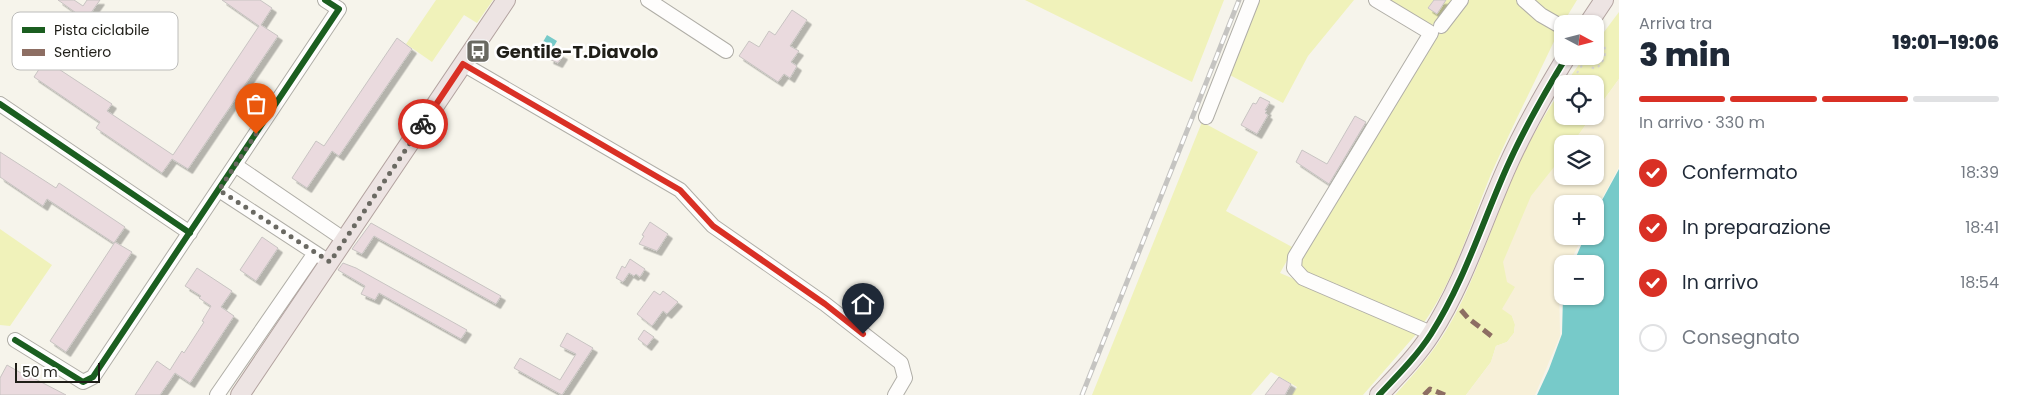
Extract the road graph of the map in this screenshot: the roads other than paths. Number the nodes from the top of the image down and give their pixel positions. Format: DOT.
graph roads {
  1 [pos="325,0"];
  2 [pos="506,0"];
  3 [pos="648,0"];
  4 [pos="1252,0"];
  5 [pos="1376,0"];
  6 [pos="1461,0"];
  7 [pos="1524,0"];
  8 [pos="1604,0"];
  9 [pos="1594,15"];
  10 [pos="1554,22"];
  11 [pos="1441,26"];
  12 [pos="726,51"];
  13 [pos="463,64"];
  14 [pos="1562,65"];
  15 [pos="0,104"];
  16 [pos="1206,117"];
  17 [pos="235,165"];
  18 [pos="219,190"];
  19 [pos="190,233"];
  20 [pos="345,240"];
  21 [pos="322,258"];
  22 [pos="261,324"];
  23 [pos="1431,333"];
  24 [pos="281,335"];
  25 [pos="15,340"];
  26 [pos="217,395"];
  27 [pos="240,395"];
  28 [pos="895,395"];
  29 [pos="1379,395"];
  1 -- 17 [label="street"];
  2 -- 13 [label="main road"];
  3 -- 12 [label="street"];
  4 -- 16 [label="street"];
  5 -- 23 [label="street"];
  6 -- 11 [label="street"];
  7 -- 10 [label="street"];
  8 -- 9 [label="main road"];
  13 -- 20 [label="main road"];
  13 -- 28 [label="street"];
  14 -- 23 [label="main road"];
  15 -- 19 [label="street"];
  17 -- 18 [label="street"];
  17 -- 20 [label="street"];
  18 -- 19 [label="street"];
  18 -- 21 [label="street"];
  19 -- 25 [label="street"];
  20 -- 21 [label="main road"];
  21 -- 22 [label="street"];
  21 -- 24 [label="main road"];
  22 -- 24 [label="street"];
  22 -- 26 [label="street"];
  23 -- 29 [label="main road"];
  24 -- 27 [label="main road"];
}
